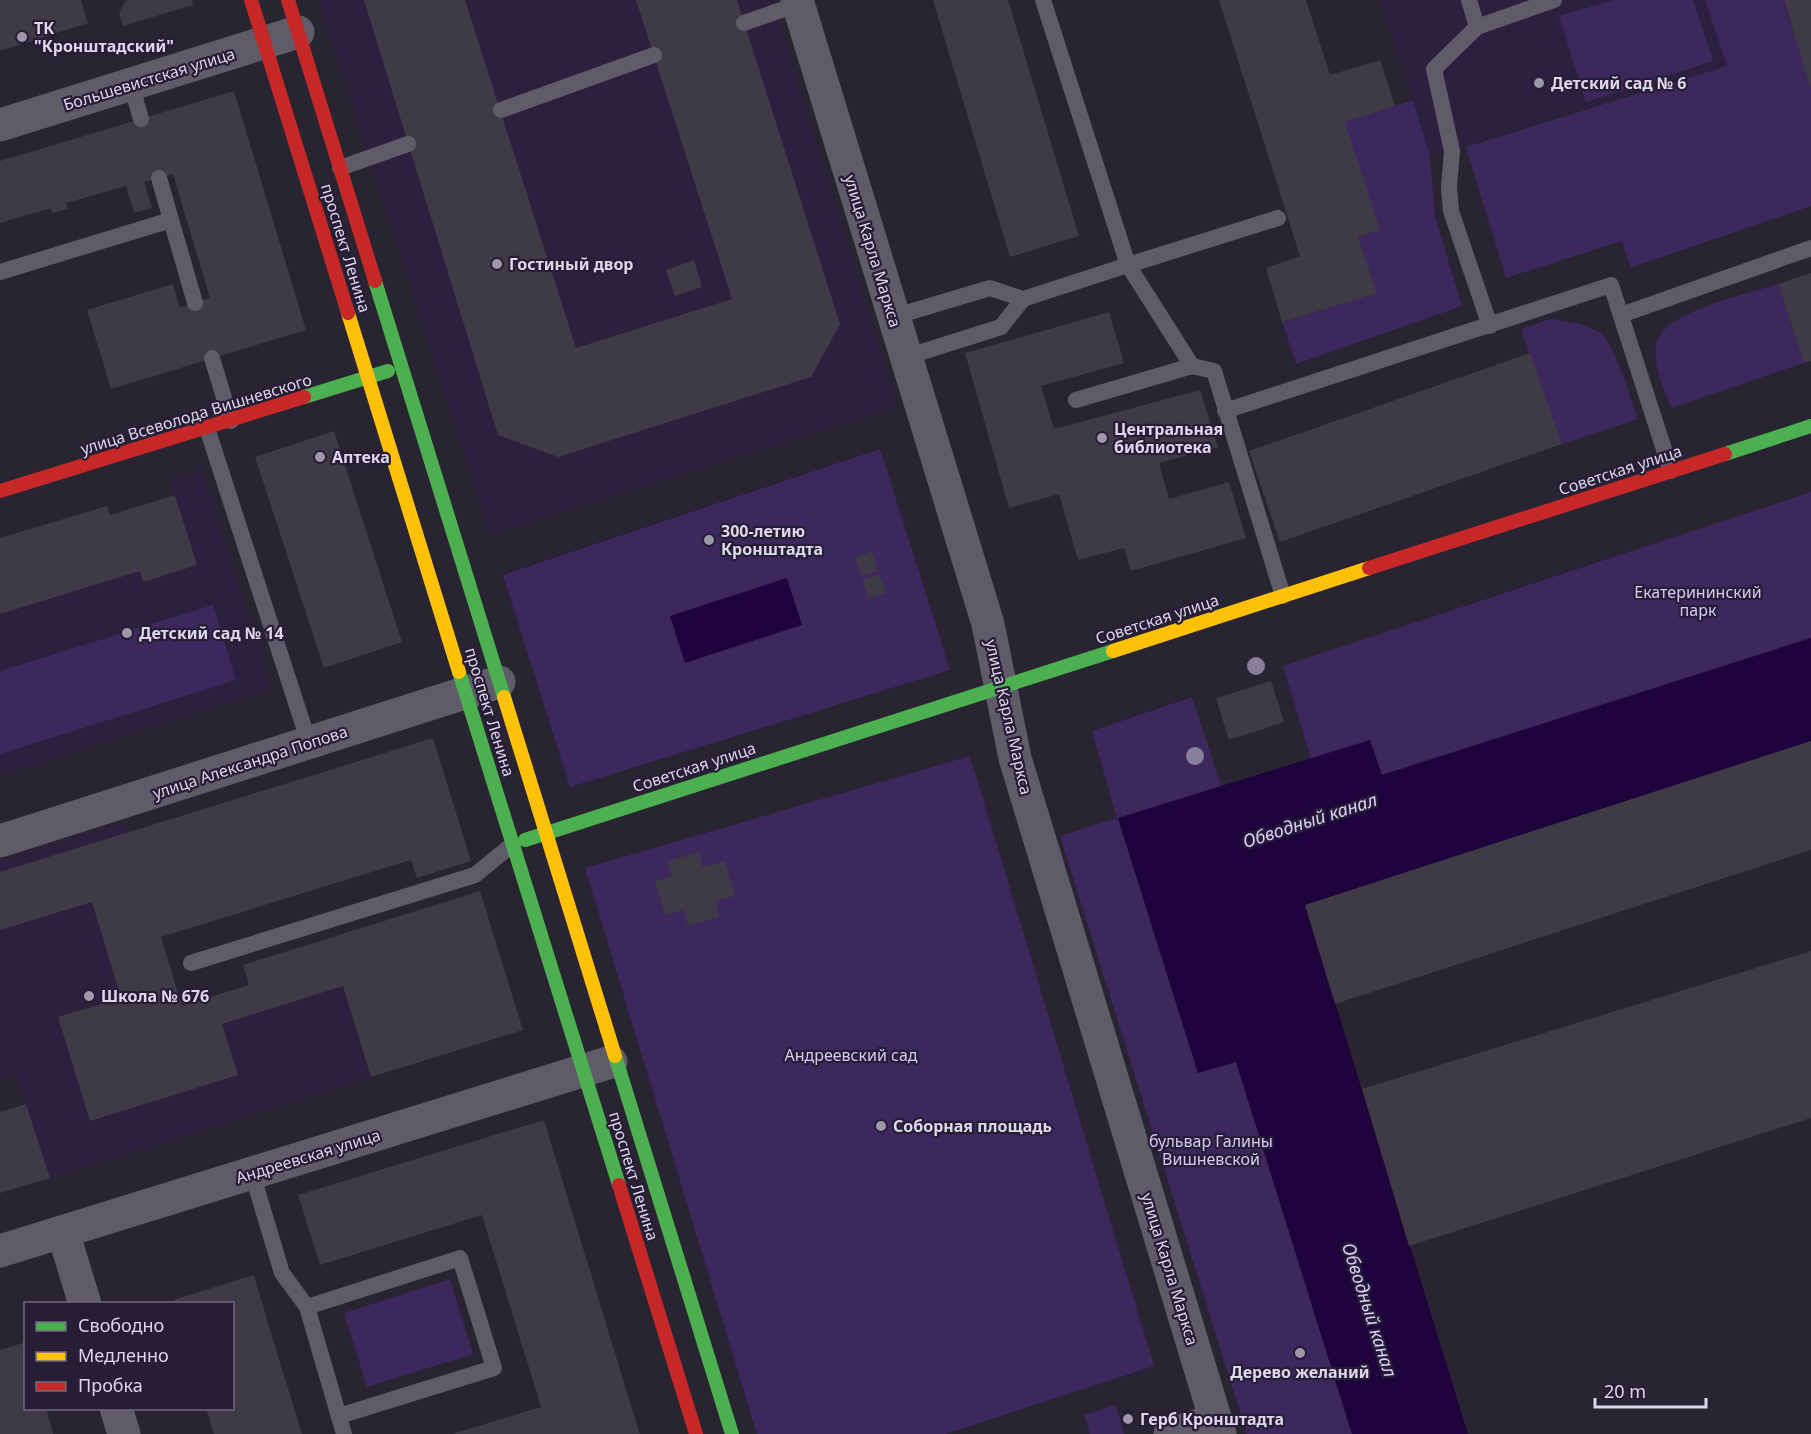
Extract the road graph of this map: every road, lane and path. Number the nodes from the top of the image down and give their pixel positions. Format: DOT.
graph roads {
  1 [pos="251,0"];
  2 [pos="288,0"];
  3 [pos="1043,0"];
  4 [pos="1469,0"];
  5 [pos="1554,0"];
  6 [pos="797,2"];
  7 [pos="744,23"];
  8 [pos="1477,27"];
  9 [pos="298,32"];
  10 [pos="265,43"];
  11 [pos="654,55"];
  12 [pos="131,84"];
  13 [pos="501,110"];
  14 [pos="141,119"];
  15 [pos="0,125"];
  16 [pos="408,144"];
  17 [pos="340,168"];
  18 [pos="159,178"];
  19 [pos="1278,218"];
  20 [pos="171,220"];
  21 [pos="1811,248"];
  22 [pos="1128,265"];
  23 [pos="0,272"];
  24 [pos="1023,299"];
  25 [pos="195,303"];
  26 [pos="1621,315"];
  27 [pos="893,317"];
  28 [pos="1490,326"];
  29 [pos="906,357"];
  30 [pos="212,358"];
  31 [pos="1192,366"];
  32 [pos="402,367"];
  33 [pos="369,378"];
  34 [pos="1076,400"];
  35 [pos="1226,411"];
  36 [pos="231,421"];
  37 [pos="1811,426"];
  38 [pos="207,428"];
  39 [pos="1671,471"];
  40 [pos="0,491"];
  41 [pos="1283,596"];
  42 [pos="499,682"];
  43 [pos="1002,686"];
  44 [pos="466,693"];
  45 [pos="309,743"];
  46 [pos="545,833"];
  47 [pos="0,842"];
  48 [pos="513,844"];
  49 [pos="191,963"];
  50 [pos="616,1060"];
  51 [pos="584,1070"];
  52 [pos="252,1173"];
  53 [pos="63,1232"];
  54 [pos="0,1251"];
  55 [pos="84,1302"];
  56 [pos="307,1307"];
  57 [pos="117,1410"];
  58 [pos="339,1416"];
  59 [pos="1218,1427"];
  60 [pos="124,1434"];
  61 [pos="344,1434"];
  62 [pos="696,1434"];
  63 [pos="732,1434"];
  64 [pos="1170,1434"];
  1 -- 10 [label="main road, проспект Ленина"];
  2 -- 9 [label="main road, проспект Ленина"];
  3 -- 22 [label="lane"];
  4 -- 8 [label="lane"];
  5 -- 8 [label="lane"];
  6 -- 7 [label="lane"];
  6 -- 27 [label="street, улица Карла Маркса"];
  8 -- 28 [label="lane"];
  9 -- 10 [label="street, Большевистская улица"];
  9 -- 17 [label="main road, проспект Ленина"];
  10 -- 12 [label="street, Большевистская улица"];
  10 -- 33 [label="main road, проспект Ленина"];
  11 -- 13 [label="lane"];
  12 -- 14 [label="lane"];
  12 -- 15 [label="street, Большевистская улица"];
  16 -- 17 [label="lane"];
  17 -- 32 [label="main road, проспект Ленина"];
  18 -- 20 [label="lane"];
  19 -- 22 [label="lane"];
  20 -- 23 [label="lane"];
  20 -- 25 [label="lane"];
  21 -- 26 [label="lane"];
  22 -- 24 [label="lane"];
  22 -- 31 [label="lane"];
  24 -- 27 [label="lane"];
  24 -- 29 [label="lane"];
  26 -- 28 [label="lane"];
  26 -- 39 [label="lane"];
  27 -- 29 [label="street, улица Карла Маркса"];
  28 -- 35 [label="lane"];
  29 -- 43 [label="street, улица Карла Маркса"];
  30 -- 36 [label="lane"];
  31 -- 34 [label="lane"];
  31 -- 35 [label="lane"];
  32 -- 33 [label="main road, улица Всеволода Вишневского"];
  32 -- 42 [label="main road, проспект Ленина"];
  33 -- 36 [label="main road, улица Всеволода Вишневского"];
  33 -- 44 [label="main road, проспект Ленина"];
  35 -- 41 [label="lane"];
  36 -- 38 [label="main road, улица Всеволода Вишневского"];
  37 -- 39 [label="main road, Советская улица"];
  38 -- 40 [label="main road, улица Всеволода Вишневского"];
  38 -- 45 [label="lane"];
  39 -- 41 [label="main road, Советская улица"];
  41 -- 43 [label="main road, Советская улица"];
  42 -- 44 [label="street, улица Александра Попова"];
  42 -- 46 [label="main road, проспект Ленина"];
  43 -- 46 [label="main road, Советская улица"];
  43 -- 59 [label="street, улица Карла Маркса"];
  44 -- 45 [label="street, улица Александра Попова"];
  44 -- 48 [label="main road, проспект Ленина"];
  45 -- 47 [label="street, улица Александра Попова"];
  46 -- 48 [label="main road, Советская улица"];
  46 -- 50 [label="main road, проспект Ленина"];
  48 -- 49 [label="lane"];
  48 -- 51 [label="main road, проспект Ленина"];
  50 -- 51 [label="street, Андреевская улица"];
  50 -- 63 [label="main road, проспект Ленина"];
  51 -- 52 [label="street, Андреевская улица"];
  51 -- 62 [label="main road, проспект Ленина"];
  52 -- 53 [label="street, Андреевская улица"];
  52 -- 56 [label="lane"];
  53 -- 54 [label="street, Андреевская улица"];
  53 -- 55 [label="street"];
  56 -- 58 [label="lane"];
  56 -- 58 [label="lane"];
  57 -- 60 [label="street"];
  58 -- 61 [label="lane"];
  59 -- 64 [label="street"];
}
